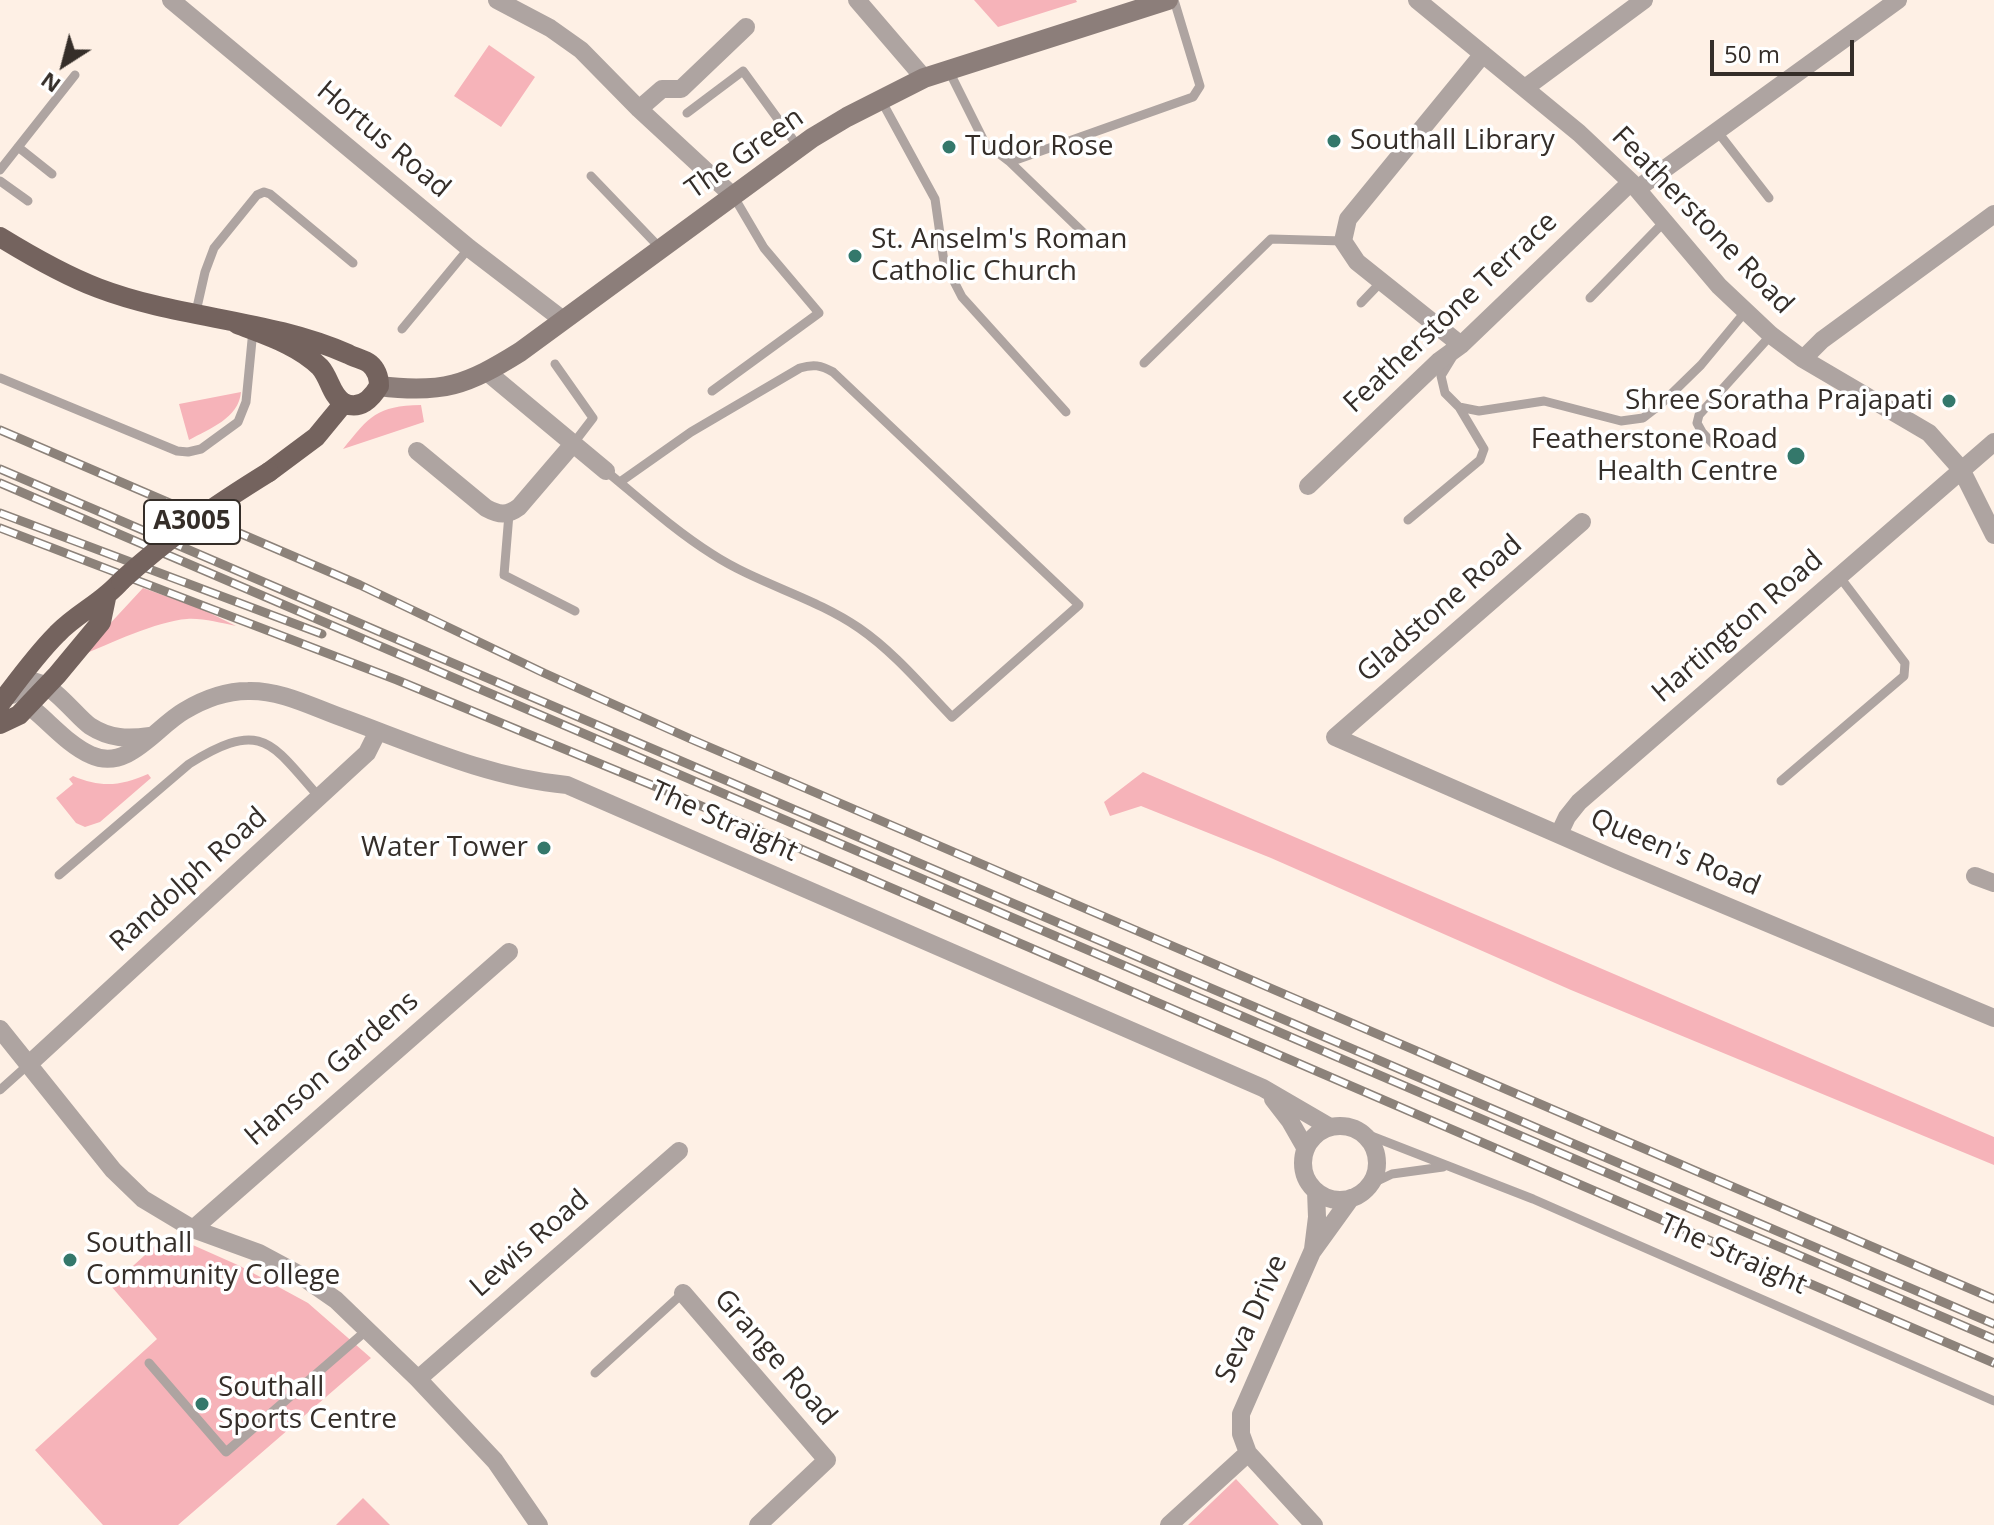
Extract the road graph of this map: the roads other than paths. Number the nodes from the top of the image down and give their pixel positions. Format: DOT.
graph roads {
  1 [pos="171,0"];
  2 [pos="497,0"];
  3 [pos="857,0"];
  4 [pos="1171,0"];
  5 [pos="1417,0"];
  6 [pos="1644,0"];
  7 [pos="1898,0"];
  8 [pos="1128,6"];
  9 [pos="746,27"];
  10 [pos="1483,54"];
  11 [pos="949,71"];
  12 [pos="75,75"];
  13 [pos="924,78"];
  14 [pos="1525,88"];
  15 [pos="881,100"];
  16 [pos="639,109"];
  17 [pos="687,113"];
  18 [pos="1717,131"];
  19 [pos="18,147"];
  20 [pos="799,148"];
  21 [pos="1010,162"];
  22 [pos="0,170"];
  23 [pos="52,174"];
  24 [pos="591,176"];
  25 [pos="0,181"];
  26 [pos="1634,185"];
  27 [pos="733,196"];
  28 [pos="1769,198"];
  29 [pos="28,201"];
  30 [pos="1994,214"];
  31 [pos="1665,221"];
  32 [pos="0,237"];
  33 [pos="1343,241"];
  34 [pos="1094,243"];
  35 [pos="469,248"];
  36 [pos="661,249"];
  37 [pos="353,263"];
  38 [pos="1382,281"];
  39 [pos="1590,298"];
  40 [pos="1361,303"];
  41 [pos="1745,312"];
  42 [pos="195,316"];
  43 [pos="563,320"];
  44 [pos="245,327"];
  45 [pos="402,329"];
  46 [pos="1771,335"];
  47 [pos="1461,345"];
  48 [pos="354,357"];
  49 [pos="1803,359"];
  50 [pos="1144,363"];
  51 [pos="555,364"];
  52 [pos="487,372"];
  53 [pos="0,378"];
  54 [pos="330,383"];
  55 [pos="379,386"];
  56 [pos="712,391"];
  57 [pos="344,403"];
  58 [pos="1459,407"];
  59 [pos="1066,412"];
  60 [pos="1994,442"];
  61 [pos="573,444"];
  62 [pos="1715,446"];
  63 [pos="417,451"];
  64 [pos="1961,469"];
  65 [pos="613,476"];
  66 [pos="1308,486"];
  67 [pos="509,514"];
  68 [pos="1408,520"];
  69 [pos="1582,522"];
  70 [pos="1994,535"];
  71 [pos="1839,576"];
  72 [pos="106,598"];
  73 [pos="575,611"];
  74 [pos="47,686"];
  75 [pos="0,704"];
  76 [pos="27,707"];
  77 [pos="0,724"];
  78 [pos="378,731"];
  79 [pos="152,735"];
  80 [pos="1335,737"];
  81 [pos="1781,781"];
  82 [pos="320,798"];
  83 [pos="1559,834"];
  84 [pos="59,875"];
  85 [pos="1975,876"];
  86 [pos="1994,883"];
  87 [pos="509,952"];
  88 [pos="1994,1018"];
  89 [pos="0,1029"];
  90 [pos="29,1064"];
  91 [pos="1263,1088"];
  92 [pos="0,1090"];
  93 [pos="1330,1127"];
  94 [pos="1361,1132"];
  95 [pos="1306,1149"];
  96 [pos="679,1151"];
  97 [pos="1447,1167"];
  98 [pos="1371,1184"];
  99 [pos="1316,1191"];
  100 [pos="1351,1198"];
  101 [pos="193,1229"];
  102 [pos="1312,1252"];
  103 [pos="683,1293"];
  104 [pos="367,1330"];
  105 [pos="149,1363"];
  106 [pos="595,1373"];
  107 [pos="418,1379"];
  108 [pos="1994,1401"];
  109 [pos="1248,1453"];
  110 [pos="539,1525"];
  111 [pos="758,1525"];
  112 [pos="1169,1525"];
  113 [pos="1314,1525"];
  1 -- 35 [label="street, Hortus Road"];
  2 -- 16 [label="street"];
  3 -- 13 [label="street"];
  4 -- 8 [label="street, The Green"];
  4 -- 21 [label="lane"];
  5 -- 10 [label="street, Featherstone Road"];
  6 -- 14 [label="street"];
  7 -- 18 [label="street, Featherstone Terrace"];
  8 -- 11 [label="street, The Green"];
  9 -- 16 [label="street"];
  10 -- 14 [label="street, Featherstone Road"];
  10 -- 33 [label="street"];
  11 -- 13 [label="street, The Green"];
  11 -- 21 [label="lane"];
  12 -- 19 [label="lane"];
  13 -- 15 [label="street, The Green"];
  14 -- 26 [label="street, Featherstone Road"];
  15 -- 20 [label="street, The Green"];
  15 -- 59 [label="lane"];
  16 -- 27 [label="street"];
  17 -- 20 [label="lane"];
  18 -- 26 [label="street, Featherstone Terrace"];
  18 -- 28 [label="lane"];
  19 -- 22 [label="lane"];
  19 -- 23 [label="lane"];
  20 -- 27 [label="street, The Green"];
  21 -- 34 [label="lane"];
  24 -- 36 [label="lane"];
  25 -- 29 [label="lane"];
  26 -- 31 [label="street, Featherstone Road"];
  26 -- 47 [label="street, Featherstone Terrace"];
  27 -- 36 [label="street, The Green"];
  27 -- 56 [label="lane"];
  30 -- 49 [label="street"];
  31 -- 39 [label="lane"];
  31 -- 41 [label="street, Featherstone Road"];
  32 -- 42 [label="main road"];
  33 -- 38 [label="street"];
  33 -- 50 [label="lane"];
  35 -- 43 [label="street, Hortus Road"];
  35 -- 45 [label="lane"];
  36 -- 43 [label="street, The Green"];
  37 -- 42 [label="lane"];
  38 -- 40 [label="lane"];
  38 -- 47 [label="street"];
  41 -- 46 [label="street, Featherstone Road"];
  41 -- 58 [label="lane"];
  42 -- 44 [label="main road"];
  43 -- 52 [label="street, The Green"];
  44 -- 48 [label="main road"];
  44 -- 53 [label="lane"];
  44 -- 54 [label="main road"];
  46 -- 49 [label="street, Featherstone Road"];
  46 -- 62 [label="lane"];
  47 -- 58 [label="lane"];
  47 -- 66 [label="street, Featherstone Terrace"];
  48 -- 54 [label="main road"];
  48 -- 55 [label="main road"];
  49 -- 64 [label="street, Featherstone Road"];
  51 -- 61 [label="lane"];
  52 -- 55 [label="street, The Green"];
  52 -- 61 [label="street"];
  54 -- 57 [label="main road"];
  55 -- 57 [label="main road, A3005"];
  57 -- 72 [label="main road, A3005, bridge"];
  58 -- 68 [label="lane"];
  60 -- 64 [label="street"];
  61 -- 65 [label="street"];
  61 -- 67 [label="street"];
  63 -- 67 [label="street"];
  64 -- 70 [label="street, Featherstone Road"];
  64 -- 71 [label="street, Hartington Road"];
  65 -- 65 [label="lane"];
  67 -- 73 [label="lane"];
  69 -- 80 [label="street, Gladstone Road"];
  71 -- 81 [label="lane"];
  71 -- 83 [label="street, Hartington Road"];
  72 -- 74 [label="main road, A3005"];
  72 -- 75 [label="main road, A3005"];
  74 -- 75 [label="street"];
  74 -- 76 [label="main road, A3005"];
  74 -- 79 [label="street"];
  76 -- 77 [label="main road, A3005"];
  76 -- 79 [label="street, The Straight"];
  78 -- 79 [label="street, The Straight"];
  78 -- 82 [label="street, Randolph Road"];
  78 -- 91 [label="street, The Straight"];
  80 -- 83 [label="street, Queen's Road"];
  82 -- 84 [label="lane"];
  82 -- 90 [label="street, Randolph Road"];
  83 -- 88 [label="street, Queen's Road"];
  85 -- 86 [label="street"];
  87 -- 101 [label="street, Hanson Gardens"];
  89 -- 90 [label="street"];
  90 -- 92 [label="lane"];
  90 -- 101 [label="street"];
  91 -- 93 [label="street, The Straight"];
  91 -- 95 [label="street, The Straight"];
  93 -- 94 [label="street"];
  93 -- 95 [label="street"];
  94 -- 97 [label="lane, The Straight"];
  94 -- 98 [label="street"];
  95 -- 99 [label="street"];
  96 -- 107 [label="street, Lewis Road"];
  97 -- 98 [label="lane, The Straight"];
  97 -- 108 [label="lane, The Straight"];
  98 -- 100 [label="street"];
  99 -- 100 [label="street"];
  99 -- 102 [label="street, Seva Drive"];
  100 -- 102 [label="street, Seva Drive"];
  101 -- 104 [label="street"];
  102 -- 109 [label="street, Seva Drive"];
  103 -- 106 [label="lane"];
  103 -- 111 [label="street, Grange Road"];
  104 -- 105 [label="lane"];
  104 -- 107 [label="street"];
  107 -- 110 [label="street"];
  109 -- 112 [label="street"];
  109 -- 113 [label="street"];
}
